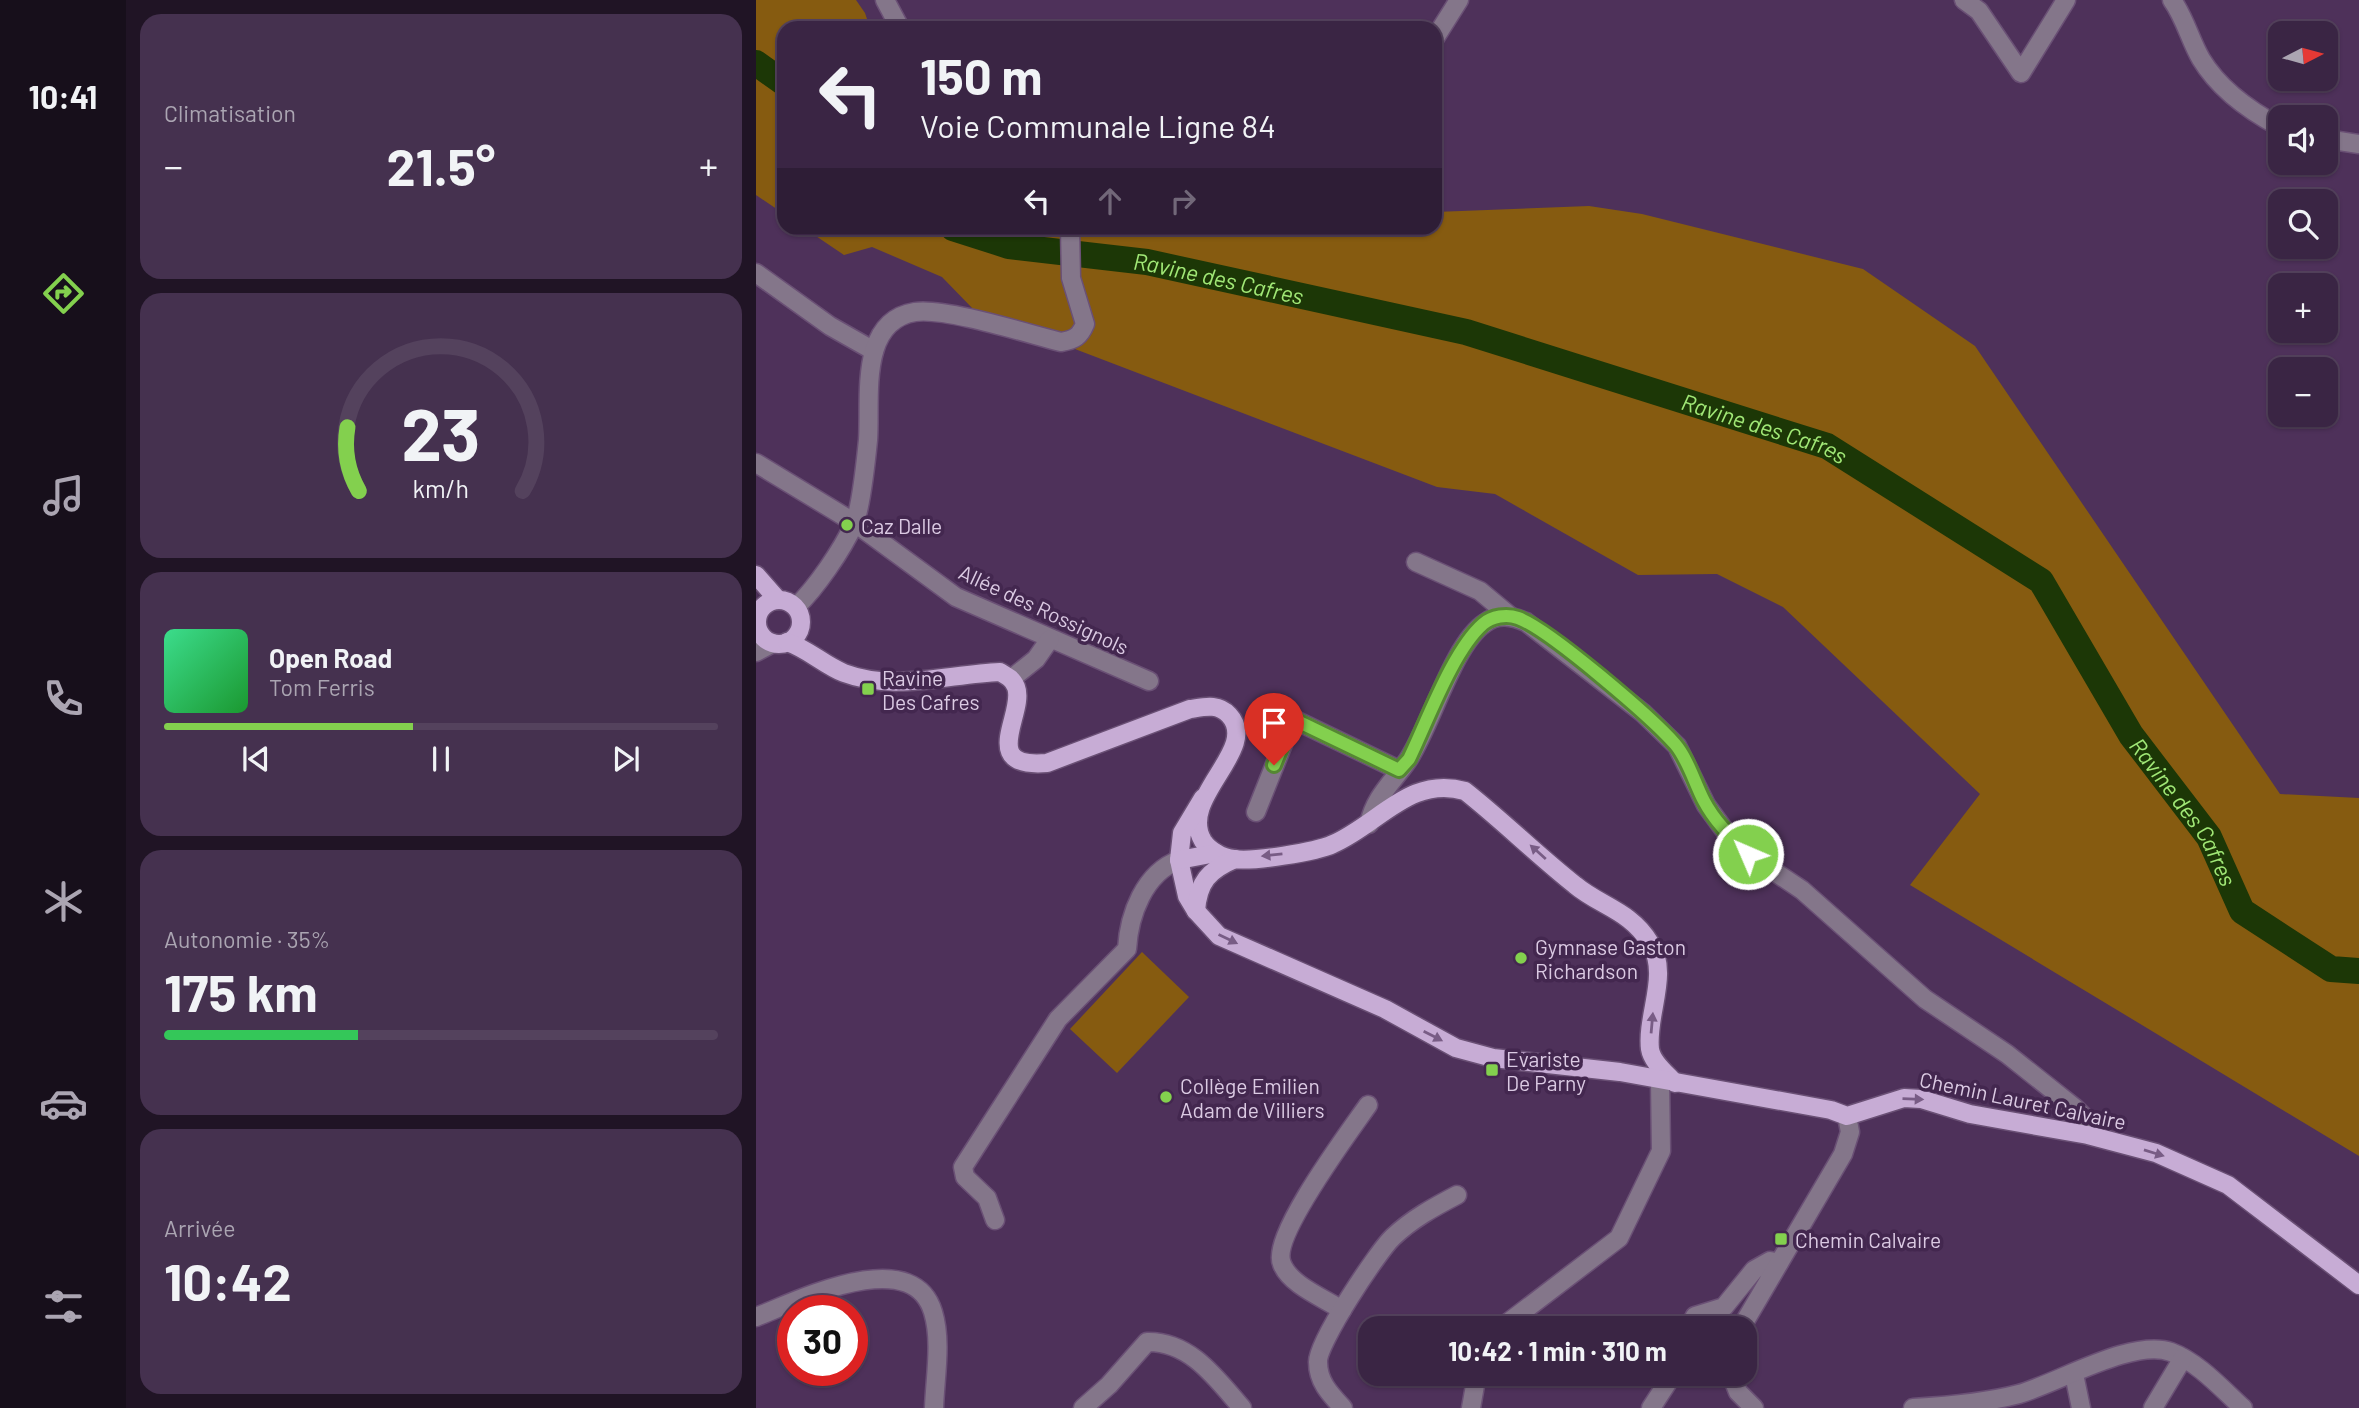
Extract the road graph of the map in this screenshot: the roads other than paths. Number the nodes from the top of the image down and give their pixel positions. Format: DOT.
graph roads {
  1 [pos="885,0"];
  2 [pos="1459,0"];
  3 [pos="1964,0"];
  4 [pos="2066,0"];
  5 [pos="2172,0"];
  6 [pos="896,21"];
  7 [pos="1442,27"];
  8 [pos="2268,119"];
  9 [pos="2338,141"];
  10 [pos="2359,144"];
  11 [pos="1070,235"];
  12 [pos="756,273"];
  13 [pos="874,351"];
  14 [pos="756,463"];
  15 [pos="855,523"];
  16 [pos="1416,562"];
  17 [pos="756,577"];
  18 [pos="770,604"];
  19 [pos="796,607"];
  20 [pos="1510,616"];
  21 [pos="800,628"];
  22 [pos="1050,639"];
  23 [pos="769,641"];
  24 [pos="756,652"];
  25 [pos="814,655"];
  26 [pos="1011,679"];
  27 [pos="1149,681"];
  28 [pos="1399,770"];
  29 [pos="1203,798"];
  30 [pos="1256,812"];
  31 [pos="1369,824"];
  32 [pos="1216,853"];
  33 [pos="1235,859"];
  34 [pos="1179,860"];
  35 [pos="1196,911"];
  36 [pos="1650,1050"];
  37 [pos="1619,1072"];
  38 [pos="1668,1081"];
  39 [pos="1368,1105"];
  40 [pos="1847,1116"];
  41 [pos="2088,1135"];
  42 [pos="1457,1195"];
  43 [pos="995,1220"];
  44 [pos="1779,1262"];
  45 [pos="2359,1285"];
  46 [pos="1342,1310"];
  47 [pos="1517,1316"];
  48 [pos="1695,1316"];
  49 [pos="1748,1316"];
  50 [pos="756,1317"];
  51 [pos="2183,1358"];
  52 [pos="2074,1374"];
  53 [pos="1475,1386"];
  54 [pos="1665,1386"];
  55 [pos="1736,1386"];
  56 [pos="934,1408"];
  57 [pos="1083,1408"];
  58 [pos="1242,1408"];
  59 [pos="1343,1408"];
  60 [pos="1471,1408"];
  61 [pos="1651,1408"];
  62 [pos="1754,1408"];
  63 [pos="1913,1408"];
  64 [pos="2081,1408"];
  65 [pos="2153,1408"];
  66 [pos="2243,1408"];
  1 -- 6 [label="street"];
  2 -- 7 [label="street"];
  3 -- 4 [label="street"];
  5 -- 8 [label="street"];
  9 -- 10 [label="street"];
  11 -- 13 [label="street"];
  12 -- 13 [label="street"];
  13 -- 15 [label="street"];
  14 -- 15 [label="street, Allée des Rossignols"];
  15 -- 19 [label="street"];
  15 -- 22 [label="street, Allée des Rossignols"];
  16 -- 20 [label="street"];
  17 -- 18 [label="main road"];
  18 -- 19 [label="main road"];
  18 -- 23 [label="main road"];
  19 -- 21 [label="main road"];
  20 -- 28 [label="street"];
  20 -- 41 [label="street"];
  21 -- 23 [label="main road"];
  21 -- 25 [label="main road"];
  22 -- 26 [label="street"];
  22 -- 27 [label="street, Allée des Rossignols"];
  23 -- 24 [label="street"];
  23 -- 25 [label="main road"];
  25 -- 26 [label="main road"];
  26 -- 29 [label="main road"];
  28 -- 30 [label="street"];
  28 -- 31 [label="street"];
  29 -- 32 [label="main road"];
  29 -- 34 [label="main road"];
  31 -- 33 [label="main road, one-way"];
  36 -- 31 [label="main road, one-way"];
  32 -- 33 [label="main road"];
  32 -- 34 [label="main road"];
  33 -- 35 [label="main road"];
  34 -- 35 [label="main road"];
  34 -- 43 [label="street"];
  35 -- 37 [label="main road, one-way"];
  36 -- 37 [label="main road"];
  36 -- 38 [label="main road"];
  37 -- 38 [label="main road"];
  38 -- 40 [label="main road"];
  38 -- 47 [label="street"];
  39 -- 46 [label="street"];
  40 -- 41 [label="main road, Chemin Lauret Calvaire, one-way"];
  40 -- 44 [label="street"];
  41 -- 45 [label="main road, Chemin Lauret Calvaire, one-way"];
  42 -- 46 [label="street"];
  44 -- 48 [label="street"];
  44 -- 49 [label="street"];
  46 -- 59 [label="street"];
  50 -- 56 [label="street"];
  51 -- 52 [label="street"];
  51 -- 65 [label="street"];
  51 -- 66 [label="street"];
  52 -- 63 [label="street"];
  52 -- 64 [label="street"];
  53 -- 60 [label="street"];
  54 -- 61 [label="street"];
  55 -- 62 [label="street"];
  57 -- 58 [label="street"];
}
